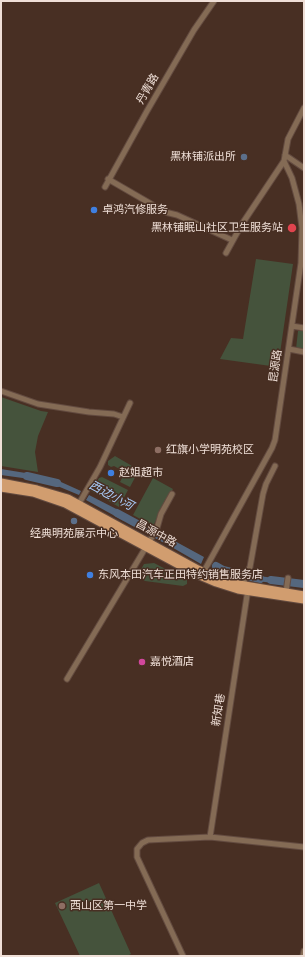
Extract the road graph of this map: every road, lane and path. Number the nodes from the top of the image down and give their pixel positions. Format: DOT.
graph roads {
  1 [pos="214,1"];
  2 [pos="304,108"];
  3 [pos="285,155"];
  4 [pos="284,162"];
  5 [pos="304,168"];
  6 [pos="108,179"];
  7 [pos="105,187"];
  8 [pos="232,240"];
  9 [pos="226,253"];
  10 [pos="292,326"];
  11 [pos="304,328"];
  12 [pos="289,350"];
  13 [pos="304,352"];
  14 [pos="1,391"];
  15 [pos="130,404"];
  16 [pos="123,417"];
  17 [pos="275,466"];
  18 [pos="1,482"];
  19 [pos="1,488"];
  20 [pos="172,494"];
  21 [pos="78,505"];
  22 [pos="149,543"];
  23 [pos="204,572"];
  24 [pos="288,578"];
  25 [pos="246,588"];
  26 [pos="286,591"];
  27 [pos="304,595"];
  28 [pos="304,600"];
  29 [pos="67,679"];
  30 [pos="210,837"];
  31 [pos="304,847"];
  32 [pos="304,951"];
  33 [pos="184,956"];
  34 [pos="303,956"];
  1 -- 6 [label="street, 丹青路"];
  2 -- 3 [label="street"];
  3 -- 4 [label="street"];
  3 -- 5 [label="street"];
  4 -- 8 [label="street"];
  4 -- 10 [label="street, 昆源路"];
  6 -- 7 [label="street, 丹青路"];
  6 -- 8 [label="street"];
  8 -- 9 [label="street"];
  10 -- 11 [label="street"];
  10 -- 12 [label="street, 昆源路"];
  12 -- 13 [label="street"];
  12 -- 23 [label="street, 昆源路"];
  14 -- 16 [label="street"];
  15 -- 16 [label="street"];
  16 -- 21 [label="street"];
  17 -- 25 [label="street, 新知巷"];
  18 -- 21 [label="main road, 昌源中路"];
  19 -- 21 [label="main road, 昌源中路"];
  20 -- 22 [label="street"];
  21 -- 22 [label="main road, 昌源中路"];
  22 -- 23 [label="main road, 昌源中路"];
  22 -- 29 [label="street"];
  23 -- 25 [label="main road, 昌源中路"];
  24 -- 26 [label="street"];
  25 -- 26 [label="main road, 昌源中路"];
  25 -- 28 [label="main road, 昌源中路"];
  25 -- 30 [label="street, 新知巷"];
  26 -- 27 [label="main road, 昌源中路"];
  30 -- 31 [label="street"];
  30 -- 33 [label="street"];
  32 -- 34 [label="street"];
}
